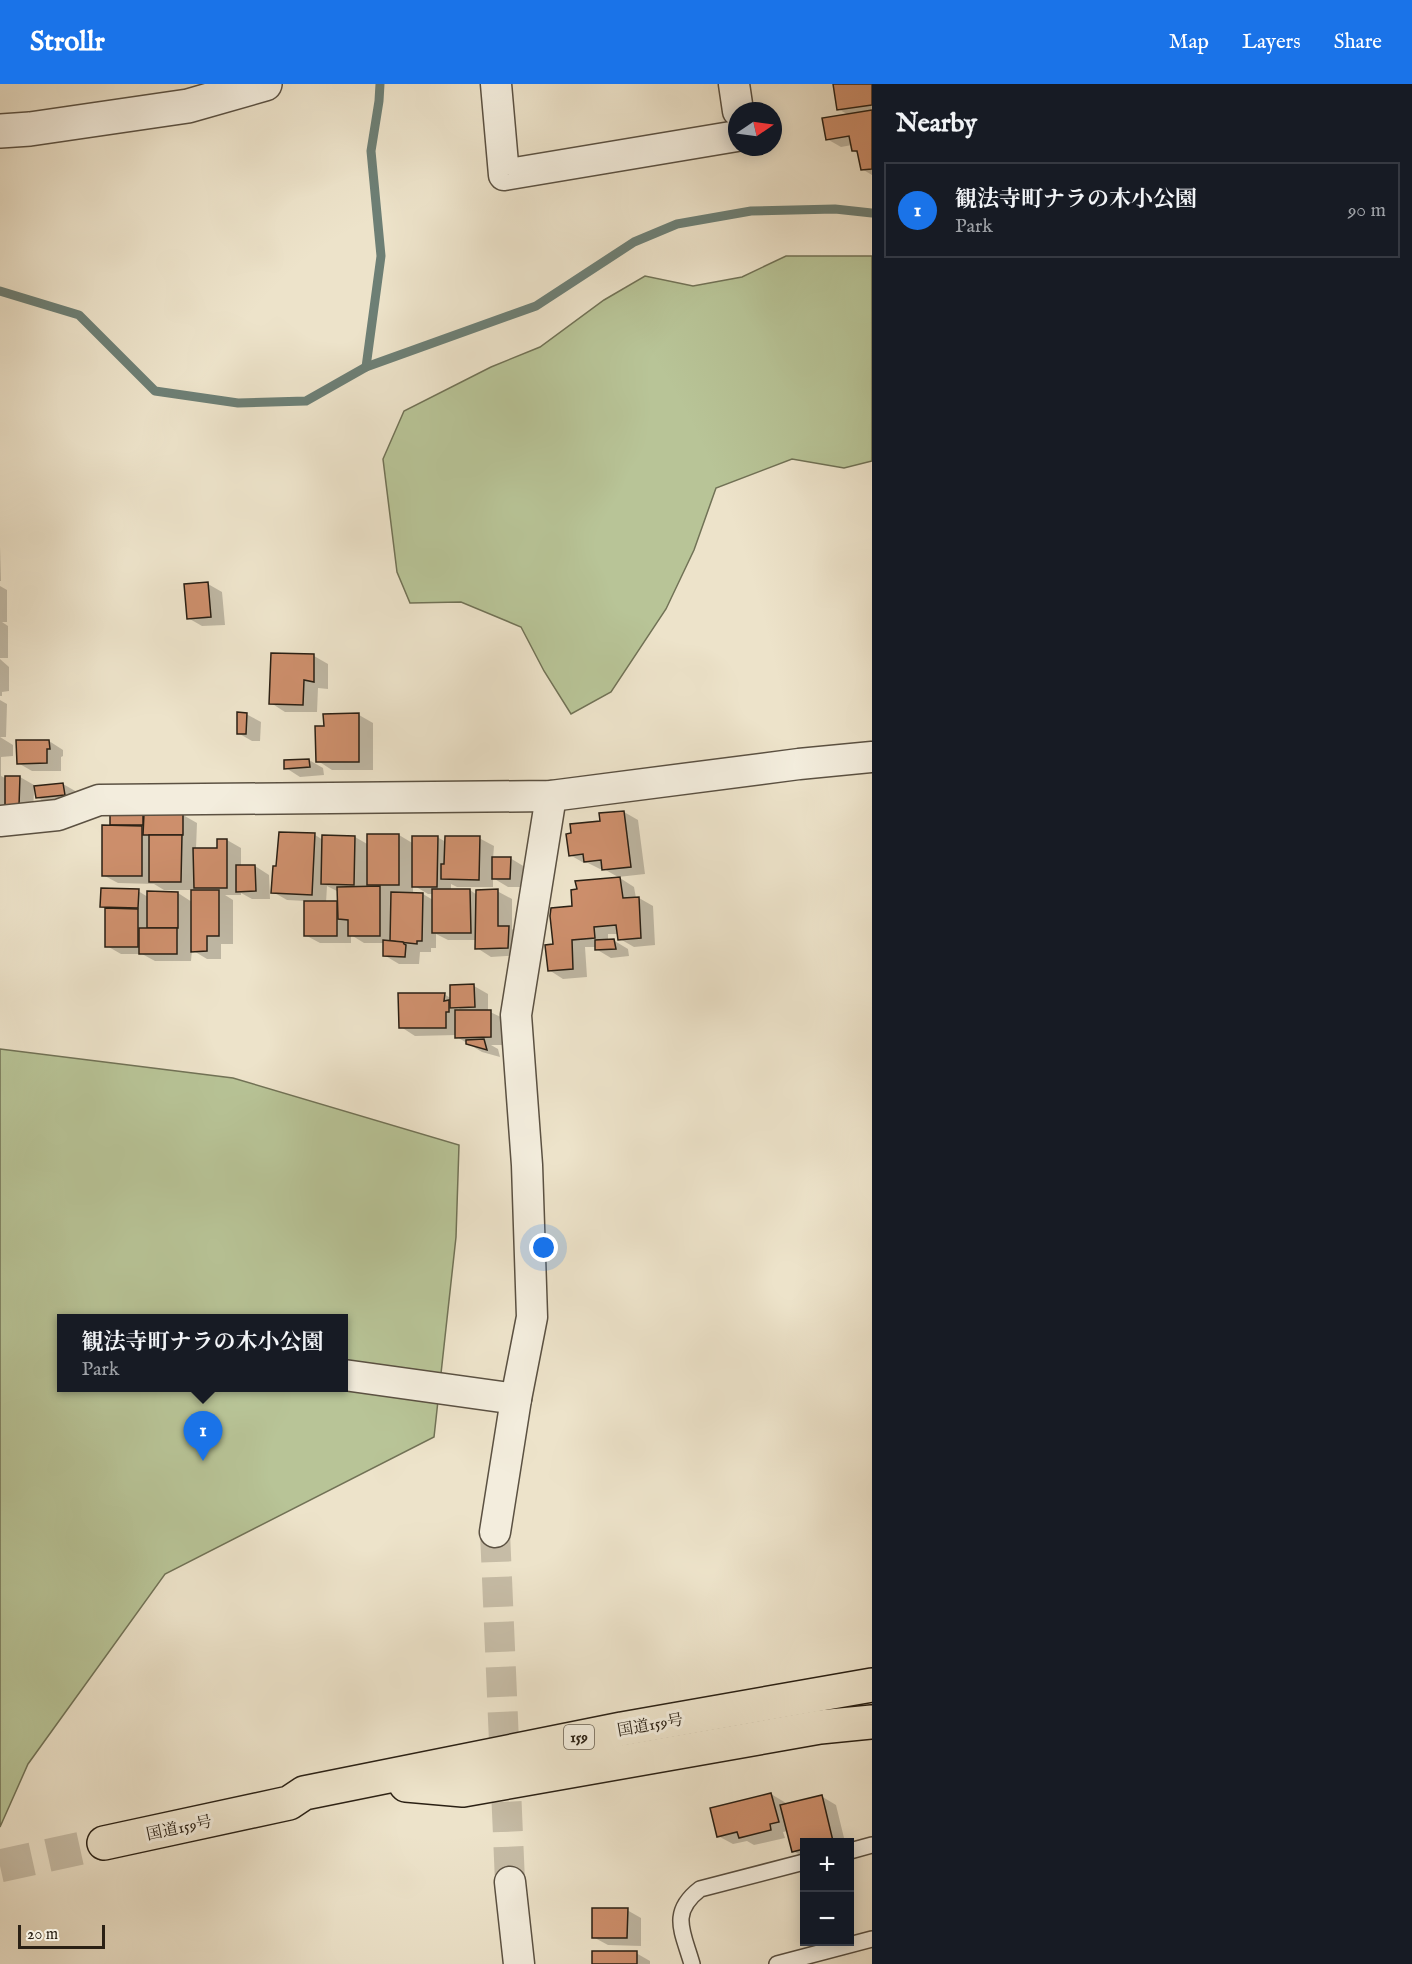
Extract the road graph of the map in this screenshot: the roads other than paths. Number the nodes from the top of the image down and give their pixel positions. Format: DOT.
graph roads {
  1 [pos="265,84"];
  2 [pos="496,84"];
  3 [pos="734,84"];
  4 [pos="737,102"];
  5 [pos="0,131"];
  6 [pos="728,138"];
  7 [pos="872,757"];
  8 [pos="551,796"];
  9 [pos="0,821"];
  10 [pos="348,1376"];
  11 [pos="516,1399"];
  12 [pos="495,1532"];
  13 [pos="872,1685"];
  14 [pos="872,1702"];
  15 [pos="872,1722"];
  16 [pos="406,1785"];
  17 [pos="289,1803"];
  18 [pos="104,1843"];
  19 [pos="872,1845"];
  20 [pos="854,1850"];
  21 [pos="800,1863"];
  22 [pos="510,1882"];
  23 [pos="872,1939"];
  24 [pos="519,1964"];
  25 [pos="692,1964"];
  26 [pos="777,1964"];
  1 -- 5 [label="street"];
  2 -- 6 [label="street"];
  3 -- 4 [label="street"];
  7 -- 8 [label="street"];
  8 -- 9 [label="street"];
  8 -- 11 [label="street"];
  10 -- 11 [label="street"];
  11 -- 12 [label="street"];
  13 -- 17 [label="highway, 国道159号 / 159"];
  14 -- 16 [label="highway, 国道159号 / 159"];
  15 -- 16 [label="highway"];
  16 -- 17 [label="highway, 国道159号 / 159"];
  17 -- 18 [label="highway, 国道159号 / 159"];
  19 -- 20 [label="lane"];
  21 -- 25 [label="lane"];
  22 -- 24 [label="street"];
  23 -- 26 [label="lane"];
}
